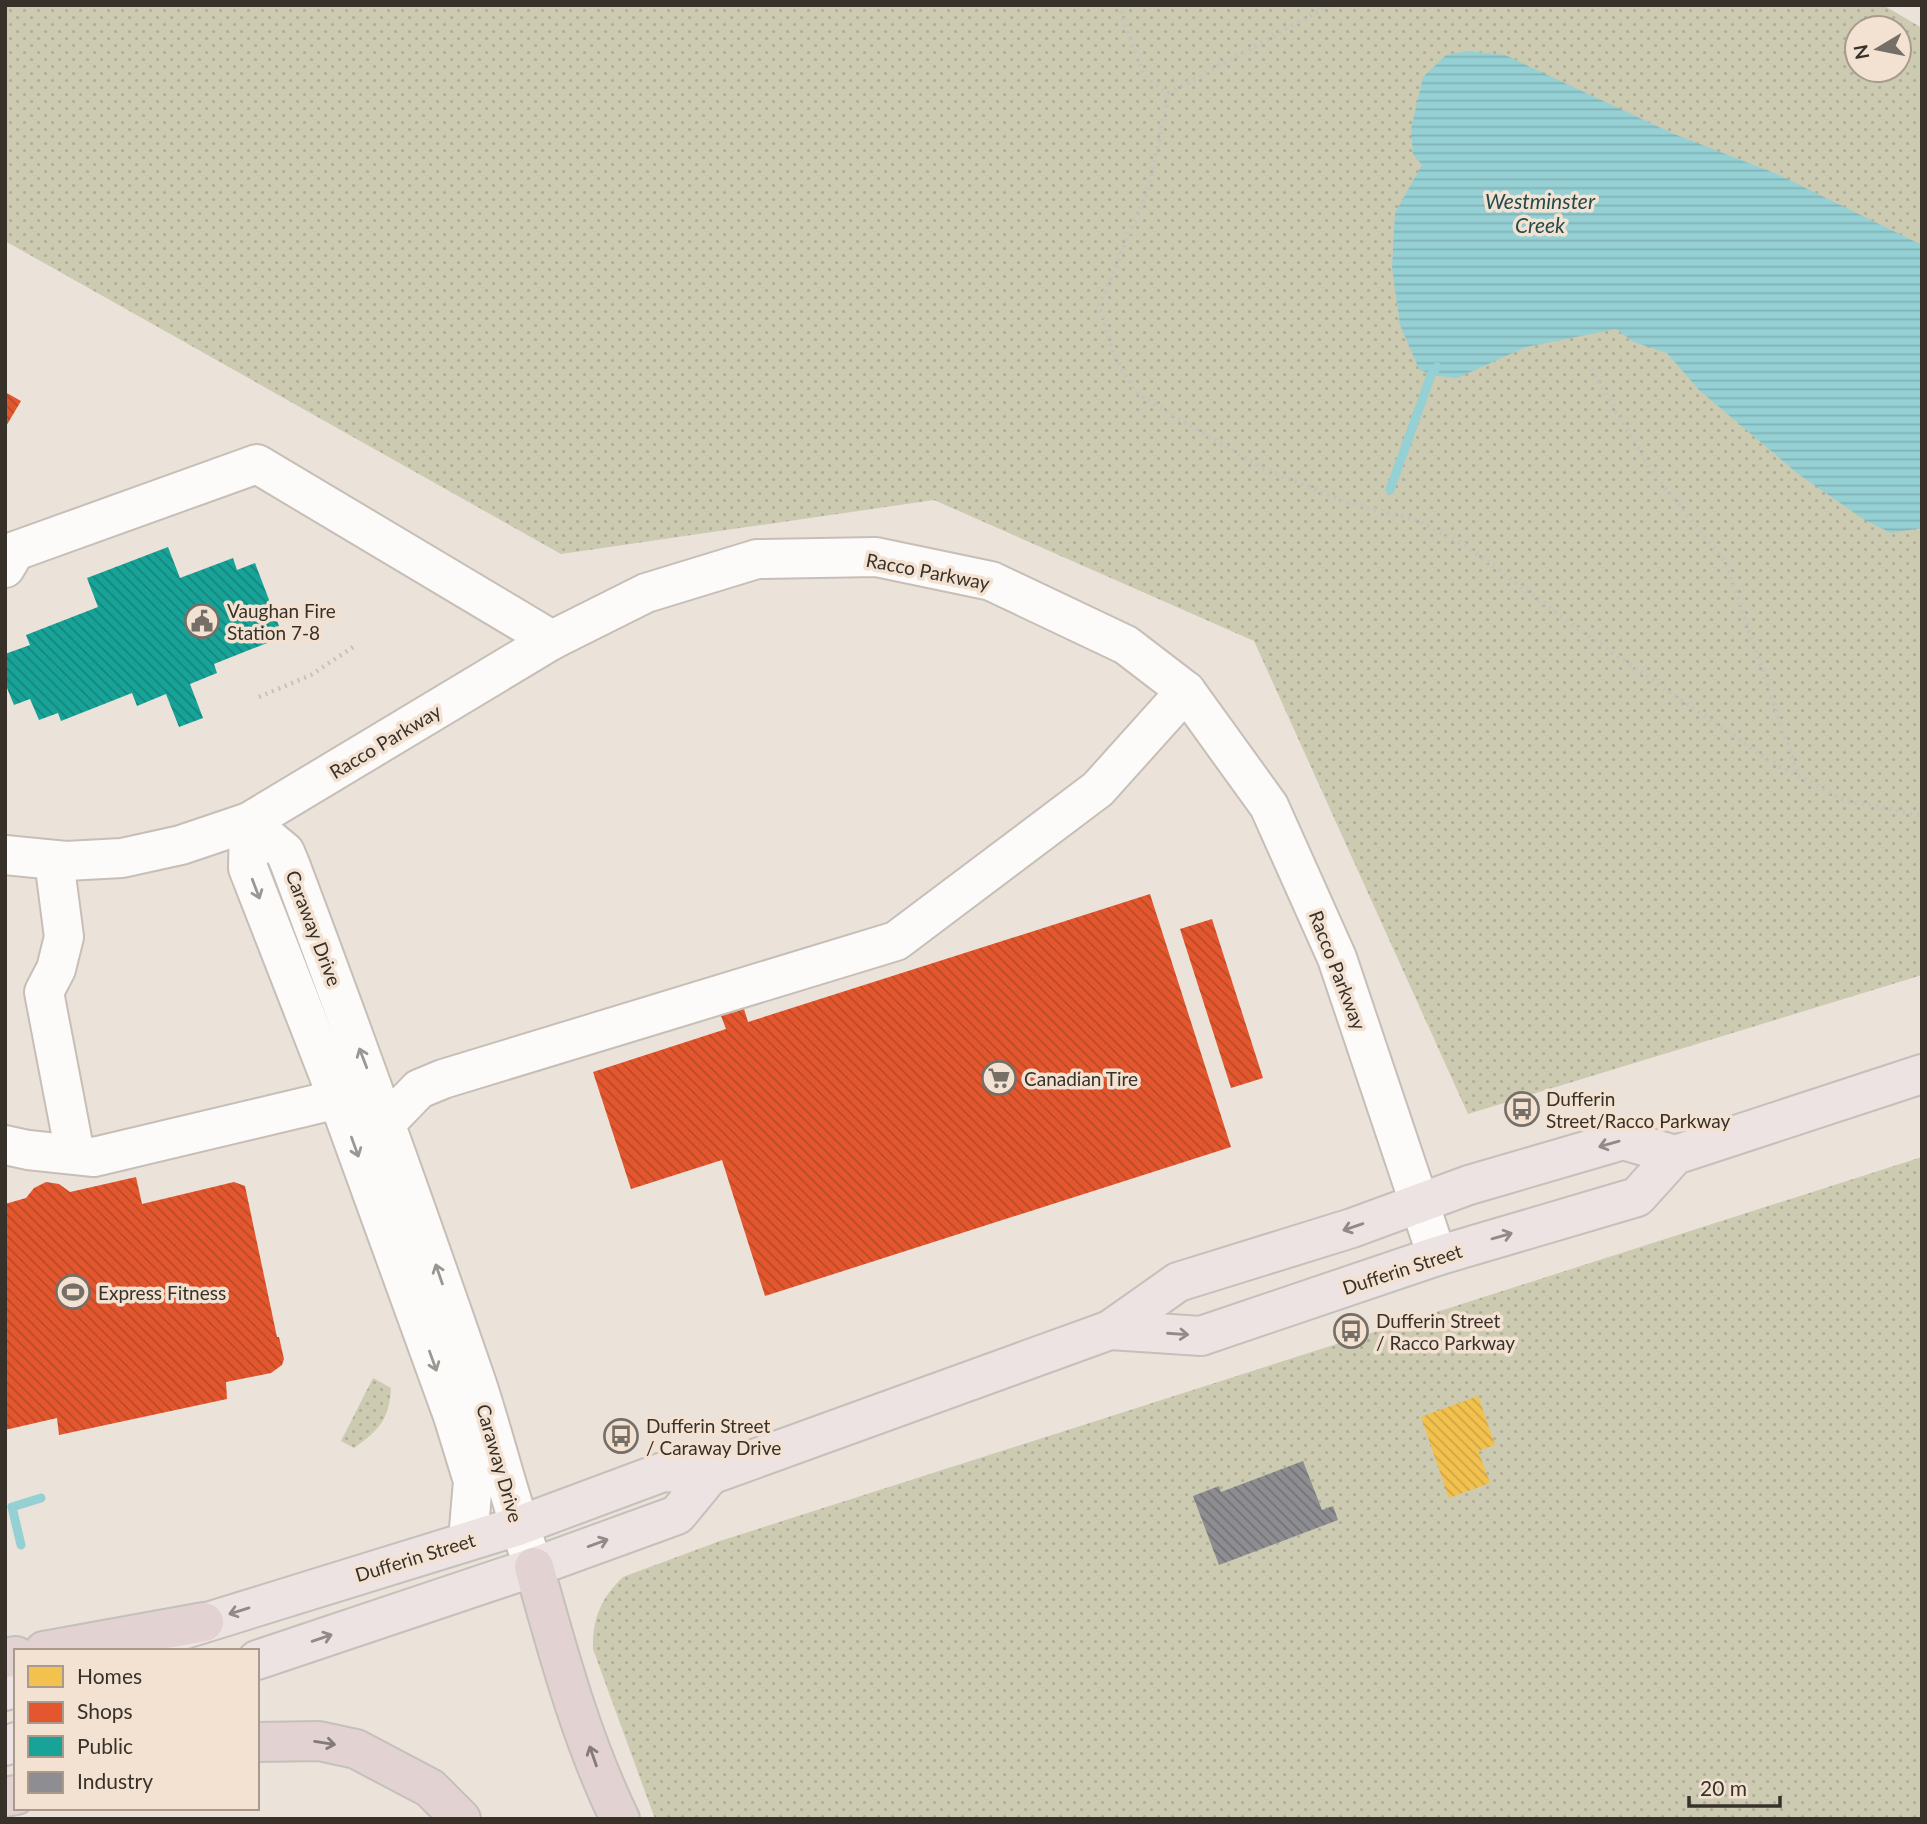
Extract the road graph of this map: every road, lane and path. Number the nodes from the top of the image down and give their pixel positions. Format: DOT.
graph roads {
  1 [pos="1118,5"];
  2 [pos="1330,5"];
  3 [pos="1169,93"];
  4 [pos="1591,369"];
  5 [pos="5,568"];
  6 [pos="552,640"];
  7 [pos="353,647"];
  8 [pos="1186,691"];
  9 [pos="259,697"];
  10 [pos="1798,775"];
  11 [pos="1922,816"];
  12 [pos="249,822"];
  13 [pos="5,855"];
  14 [pos="54,860"];
  15 [pos="1922,1074"];
  16 [pos="338,1099"];
  17 [pos="387,1122"];
  18 [pos="5,1145"];
  19 [pos="75,1154"];
  20 [pos="1675,1155"];
  21 [pos="1418,1204"];
  22 [pos="1437,1256"];
  23 [pos="1110,1330"];
  24 [pos="709,1475"];
  25 [pos="518,1526"];
  26 [pos="468,1540"];
  27 [pos="534,1567"];
  28 [pos="204,1622"];
  29 [pos="55,1649"];
  30 [pos="126,1649"];
  31 [pos="259,1659"];
  32 [pos="259,1742"];
  33 [pos="461,1819"];
  34 [pos="620,1819"];
  1 -- 3 [label="path"];
  2 -- 3 [label="path"];
  3 -- 10 [label="path"];
  4 -- 10 [label="path"];
  5 -- 6 [label="street"];
  6 -- 8 [label="street, Racco Parkway"];
  6 -- 12 [label="street, Racco Parkway"];
  7 -- 9 [label="path"];
  8 -- 17 [label="street"];
  8 -- 21 [label="street, Racco Parkway"];
  10 -- 11 [label="path"];
  12 -- 14 [label="street, Racco Parkway"];
  12 -- 16 [label="street, Caraway Drive, one-way"];
  17 -- 12 [label="street, Caraway Drive, one-way"];
  13 -- 14 [label="street, Racco Parkway"];
  14 -- 19 [label="street"];
  15 -- 20 [label="main road"];
  16 -- 19 [label="street"];
  16 -- 26 [label="street, Caraway Drive, one-way"];
  25 -- 17 [label="street, Caraway Drive, one-way"];
  18 -- 19 [label="street"];
  20 -- 21 [label="main road, Dufferin Street, one-way"];
  22 -- 20 [label="main road, Dufferin Street, one-way"];
  21 -- 22 [label="street, Racco Parkway"];
  21 -- 23 [label="main road, Dufferin Street, one-way"];
  23 -- 22 [label="main road, Dufferin Street, one-way"];
  23 -- 24 [label="main road, Dufferin Street"];
  24 -- 25 [label="main road, Dufferin Street"];
  27 -- 24 [label="main road, one-way"];
  25 -- 26 [label="main road, Dufferin Street"];
  25 -- 27 [label="street, Caraway Drive"];
  26 -- 28 [label="main road, Dufferin Street, one-way"];
  31 -- 27 [label="main road, one-way"];
  34 -- 27 [label="highway, one-way"];
  28 -- 29 [label="highway"];
  28 -- 30 [label="main road, Dufferin Street"];
  32 -- 33 [label="highway, one-way"];
}
